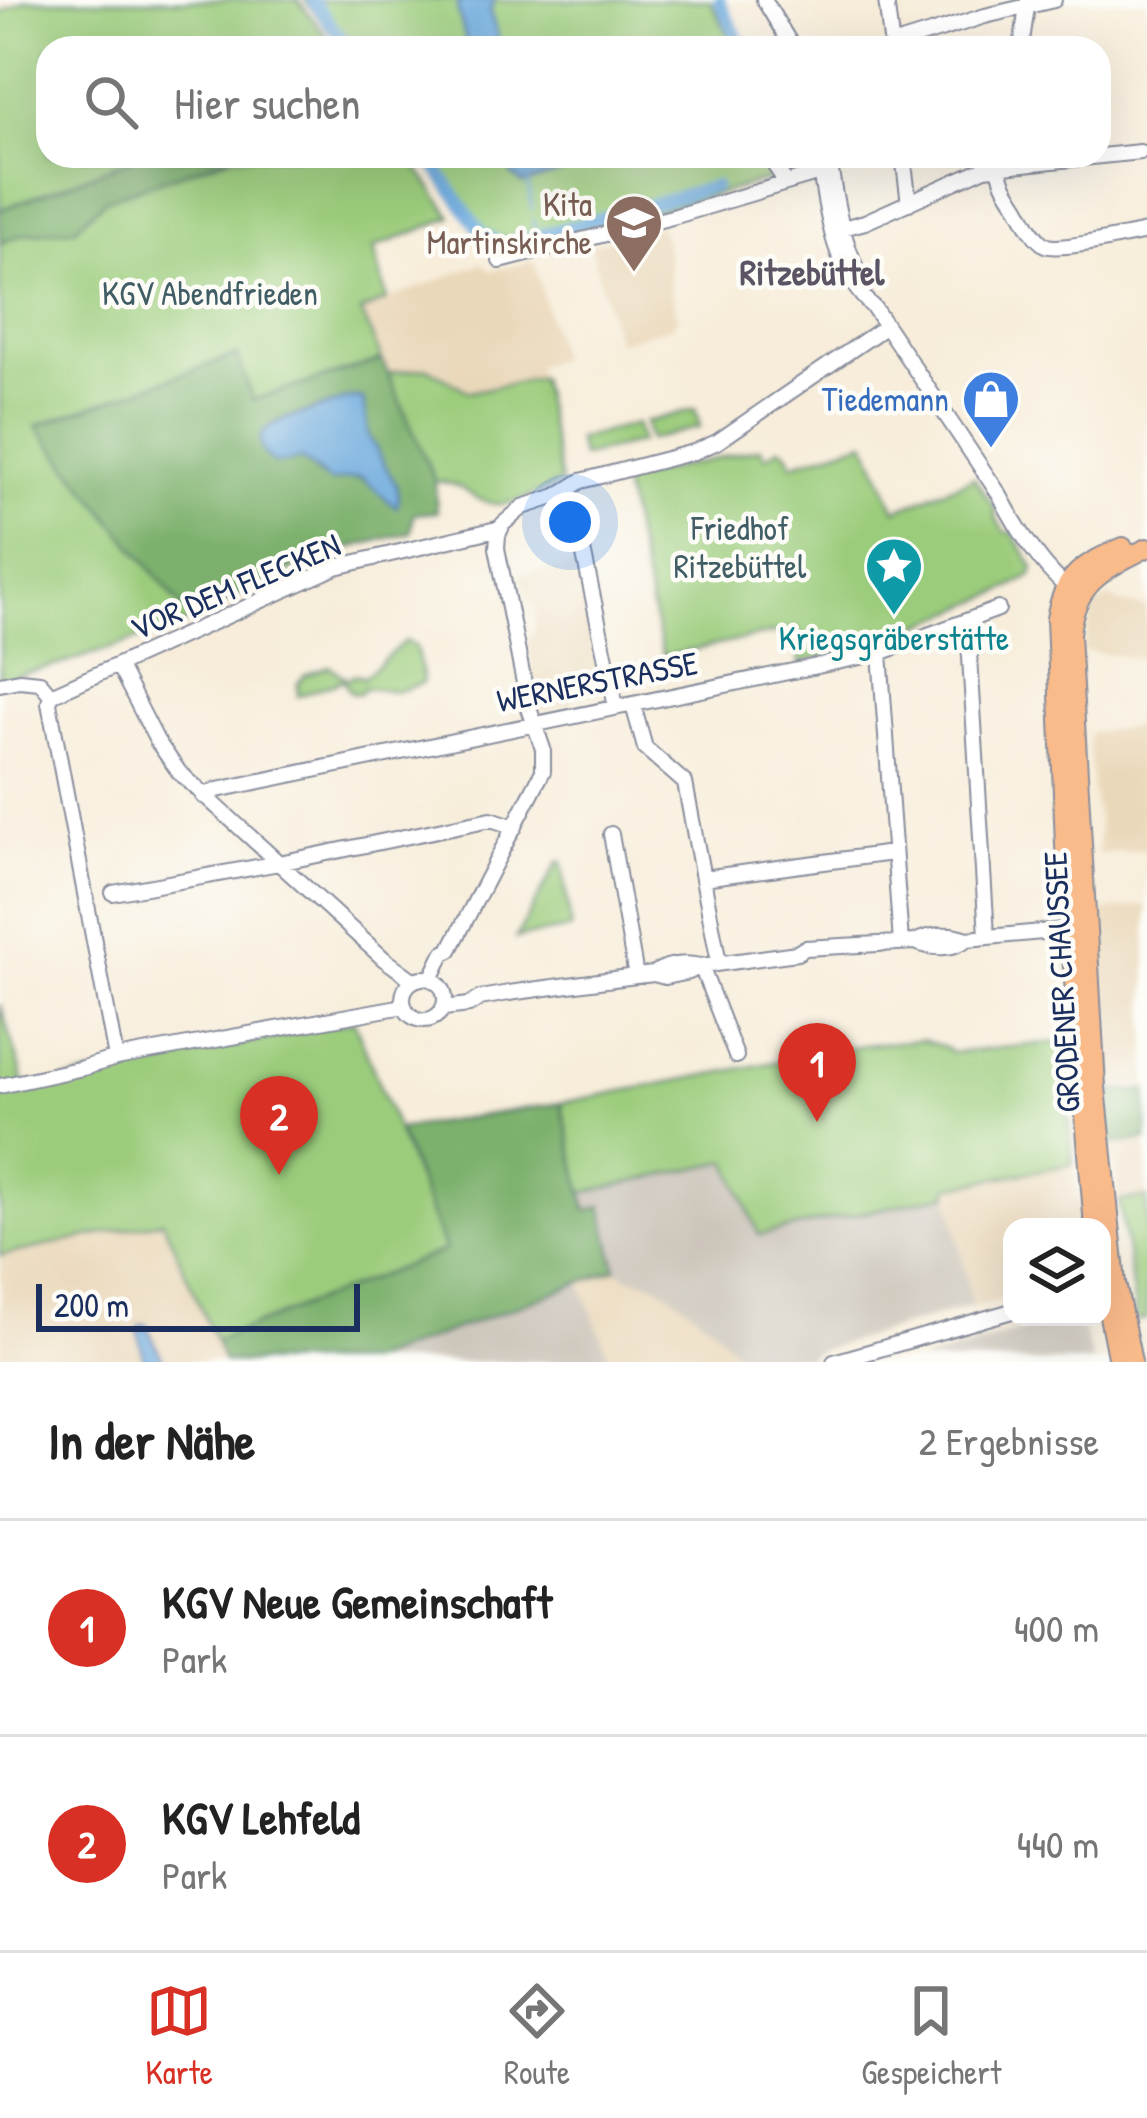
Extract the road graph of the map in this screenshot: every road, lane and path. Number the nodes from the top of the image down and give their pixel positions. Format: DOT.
graph roads {
  1 [pos="766,0"];
  2 [pos="886,0"];
  3 [pos="1054,0"];
  4 [pos="1028,4"];
  5 [pos="787,36"];
  6 [pos="891,36"];
  7 [pos="923,36"];
  8 [pos="1023,36"];
  9 [pos="1140,152"];
  10 [pos="1111,154"];
  11 [pos="776,168"];
  12 [pos="822,168"];
  13 [pos="827,168"];
  14 [pos="905,168"];
  15 [pos="986,168"];
  16 [pos="1001,168"];
  17 [pos="786,182"];
  18 [pos="909,203"];
  19 [pos="836,230"];
  20 [pos="1147,232"];
  21 [pos="500,261"];
  22 [pos="886,326"];
  23 [pos="570,488"];
  24 [pos="500,528"];
  25 [pos="1147,537"];
  26 [pos="1147,548"];
  27 [pos="1072,592"];
  28 [pos="998,609"];
  29 [pos="962,624"];
  30 [pos="880,653"];
  31 [pos="118,665"];
  32 [pos="0,684"];
  33 [pos="51,695"];
  34 [pos="633,705"];
  35 [pos="616,707"];
  36 [pos="534,724"];
  37 [pos="203,796"];
  38 [pos="514,827"];
  39 [pos="611,833"];
  40 [pos="892,853"];
  41 [pos="279,863"];
  42 [pos="704,878"];
  43 [pos="99,896"];
  44 [pos="1078,929"];
  45 [pos="987,936"];
  46 [pos="908,943"];
  47 [pos="719,963"];
  48 [pos="701,966"];
  49 [pos="636,976"];
  50 [pos="410,984"];
  51 [pos="440,992"];
  52 [pos="404,1006"];
  53 [pos="736,1056"];
  54 [pos="116,1058"];
  55 [pos="0,1085"];
  56 [pos="1093,1218"];
  57 [pos="1103,1218"];
  58 [pos="1111,1299"];
  59 [pos="1003,1314"];
  60 [pos="1111,1316"];
  61 [pos="834,1362"];
  62 [pos="1118,1362"];
  63 [pos="1132,1362"];
  1 -- 5 [label="street"];
  2 -- 6 [label="street"];
  3 -- 4 [label="street"];
  4 -- 7 [label="street"];
  4 -- 8 [label="street"];
  9 -- 10 [label="street"];
  11 -- 17 [label="street"];
  12 -- 17 [label="street"];
  13 -- 19 [label="street"];
  14 -- 18 [label="street"];
  15 -- 18 [label="street"];
  16 -- 20 [label="street"];
  17 -- 21 [label="street"];
  18 -- 19 [label="street"];
  19 -- 22 [label="street"];
  22 -- 23 [label="street, VOR DEM FLECKEN"];
  22 -- 27 [label="street"];
  23 -- 24 [label="street, VOR DEM FLECKEN"];
  23 -- 35 [label="street"];
  24 -- 31 [label="street, VOR DEM FLECKEN"];
  24 -- 36 [label="street"];
  25 -- 27 [label="main road"];
  26 -- 27 [label="main road"];
  27 -- 44 [label="main road, GRODENER CHAUSSEE"];
  28 -- 29 [label="street, WERNERSTRASSE"];
  29 -- 30 [label="street, WERNERSTRASSE"];
  29 -- 45 [label="street"];
  30 -- 34 [label="street, WERNERSTRASSE"];
  30 -- 40 [label="street"];
  31 -- 33 [label="street, VOR DEM FLECKEN"];
  31 -- 37 [label="street"];
  32 -- 33 [label="street"];
  33 -- 43 [label="street"];
  34 -- 35 [label="street, WERNERSTRASSE"];
  34 -- 42 [label="street"];
  35 -- 36 [label="street, WERNERSTRASSE"];
  36 -- 37 [label="street, WERNERSTRASSE"];
  36 -- 38 [label="street"];
  37 -- 41 [label="street"];
  38 -- 41 [label="street"];
  38 -- 51 [label="street"];
  39 -- 49 [label="street"];
  40 -- 42 [label="street"];
  40 -- 46 [label="street"];
  41 -- 43 [label="street"];
  41 -- 50 [label="street"];
  42 -- 47 [label="street"];
  43 -- 54 [label="street"];
  44 -- 45 [label="street"];
  44 -- 56 [label="main road, GRODENER CHAUSSEE"];
  44 -- 57 [label="main road, GRODENER CHAUSSEE"];
  45 -- 46 [label="street"];
  46 -- 47 [label="street"];
  47 -- 48 [label="street"];
  48 -- 49 [label="street"];
  48 -- 53 [label="street"];
  49 -- 51 [label="street"];
  50 -- 51 [label="street"];
  50 -- 52 [label="street"];
  51 -- 52 [label="street"];
  52 -- 54 [label="street"];
  54 -- 55 [label="street"];
  58 -- 63 [label="main road, GRODENER CHAUSSEE"];
  59 -- 61 [label="street"];
  60 -- 62 [label="main road, GRODENER CHAUSSEE"];
}
